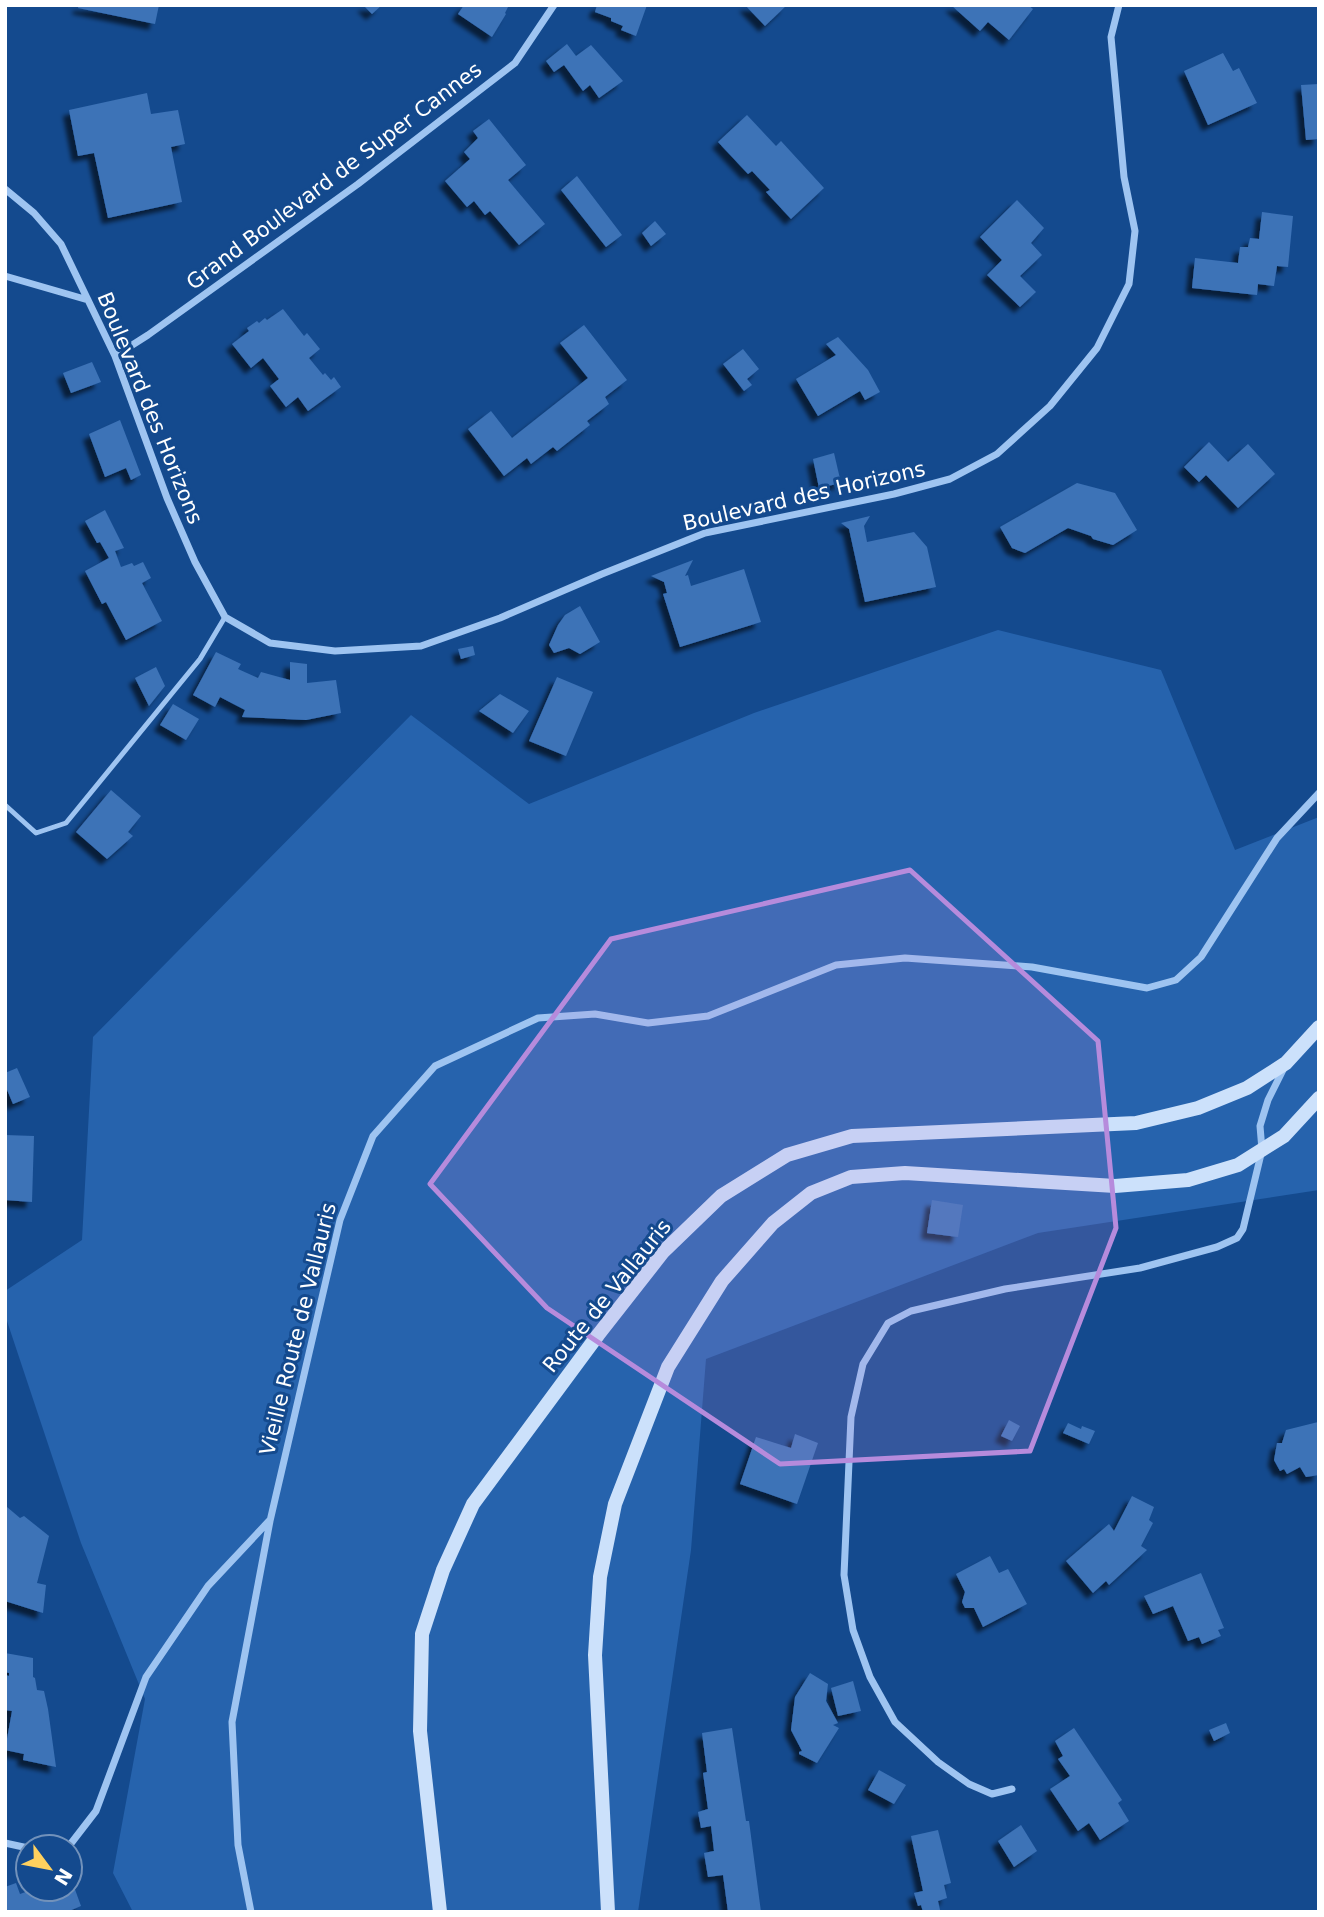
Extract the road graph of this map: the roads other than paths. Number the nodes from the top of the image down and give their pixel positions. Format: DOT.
graph roads {
  1 [pos="554,5"];
  2 [pos="1119,5"];
  3 [pos="5,189"];
  4 [pos="5,276"];
  5 [pos="88,300"];
  6 [pos="114,356"];
  7 [pos="225,617"];
  8 [pos="1319,793"];
  9 [pos="5,805"];
  10 [pos="1319,1027"];
  11 [pos="1286,1063"];
  12 [pos="1319,1098"];
  13 [pos="1262,1150"];
  14 [pos="270,1521"];
  15 [pos="1012,1789"];
  16 [pos="79,1833"];
  17 [pos="251,1912"];
  18 [pos="440,1912"];
  19 [pos="608,1912"];
  1 -- 6 [label="street, Grand Boulevard de Super Cannes"];
  2 -- 7 [label="street, Boulevard des Horizons"];
  3 -- 5 [label="street, Boulevard des Horizons"];
  4 -- 5 [label="street"];
  5 -- 6 [label="street, Boulevard des Horizons"];
  6 -- 7 [label="street, Boulevard des Horizons"];
  7 -- 9 [label="lane"];
  8 -- 14 [label="street, Vieille Route de Vallauris"];
  10 -- 11 [label="main road, Route de Vallauris"];
  11 -- 13 [label="street"];
  11 -- 18 [label="main road, Route de Vallauris"];
  12 -- 13 [label="main road"];
  13 -- 15 [label="street"];
  13 -- 19 [label="main road"];
  14 -- 16 [label="street"];
  14 -- 17 [label="street, Vieille Route de Vallauris"];
}
